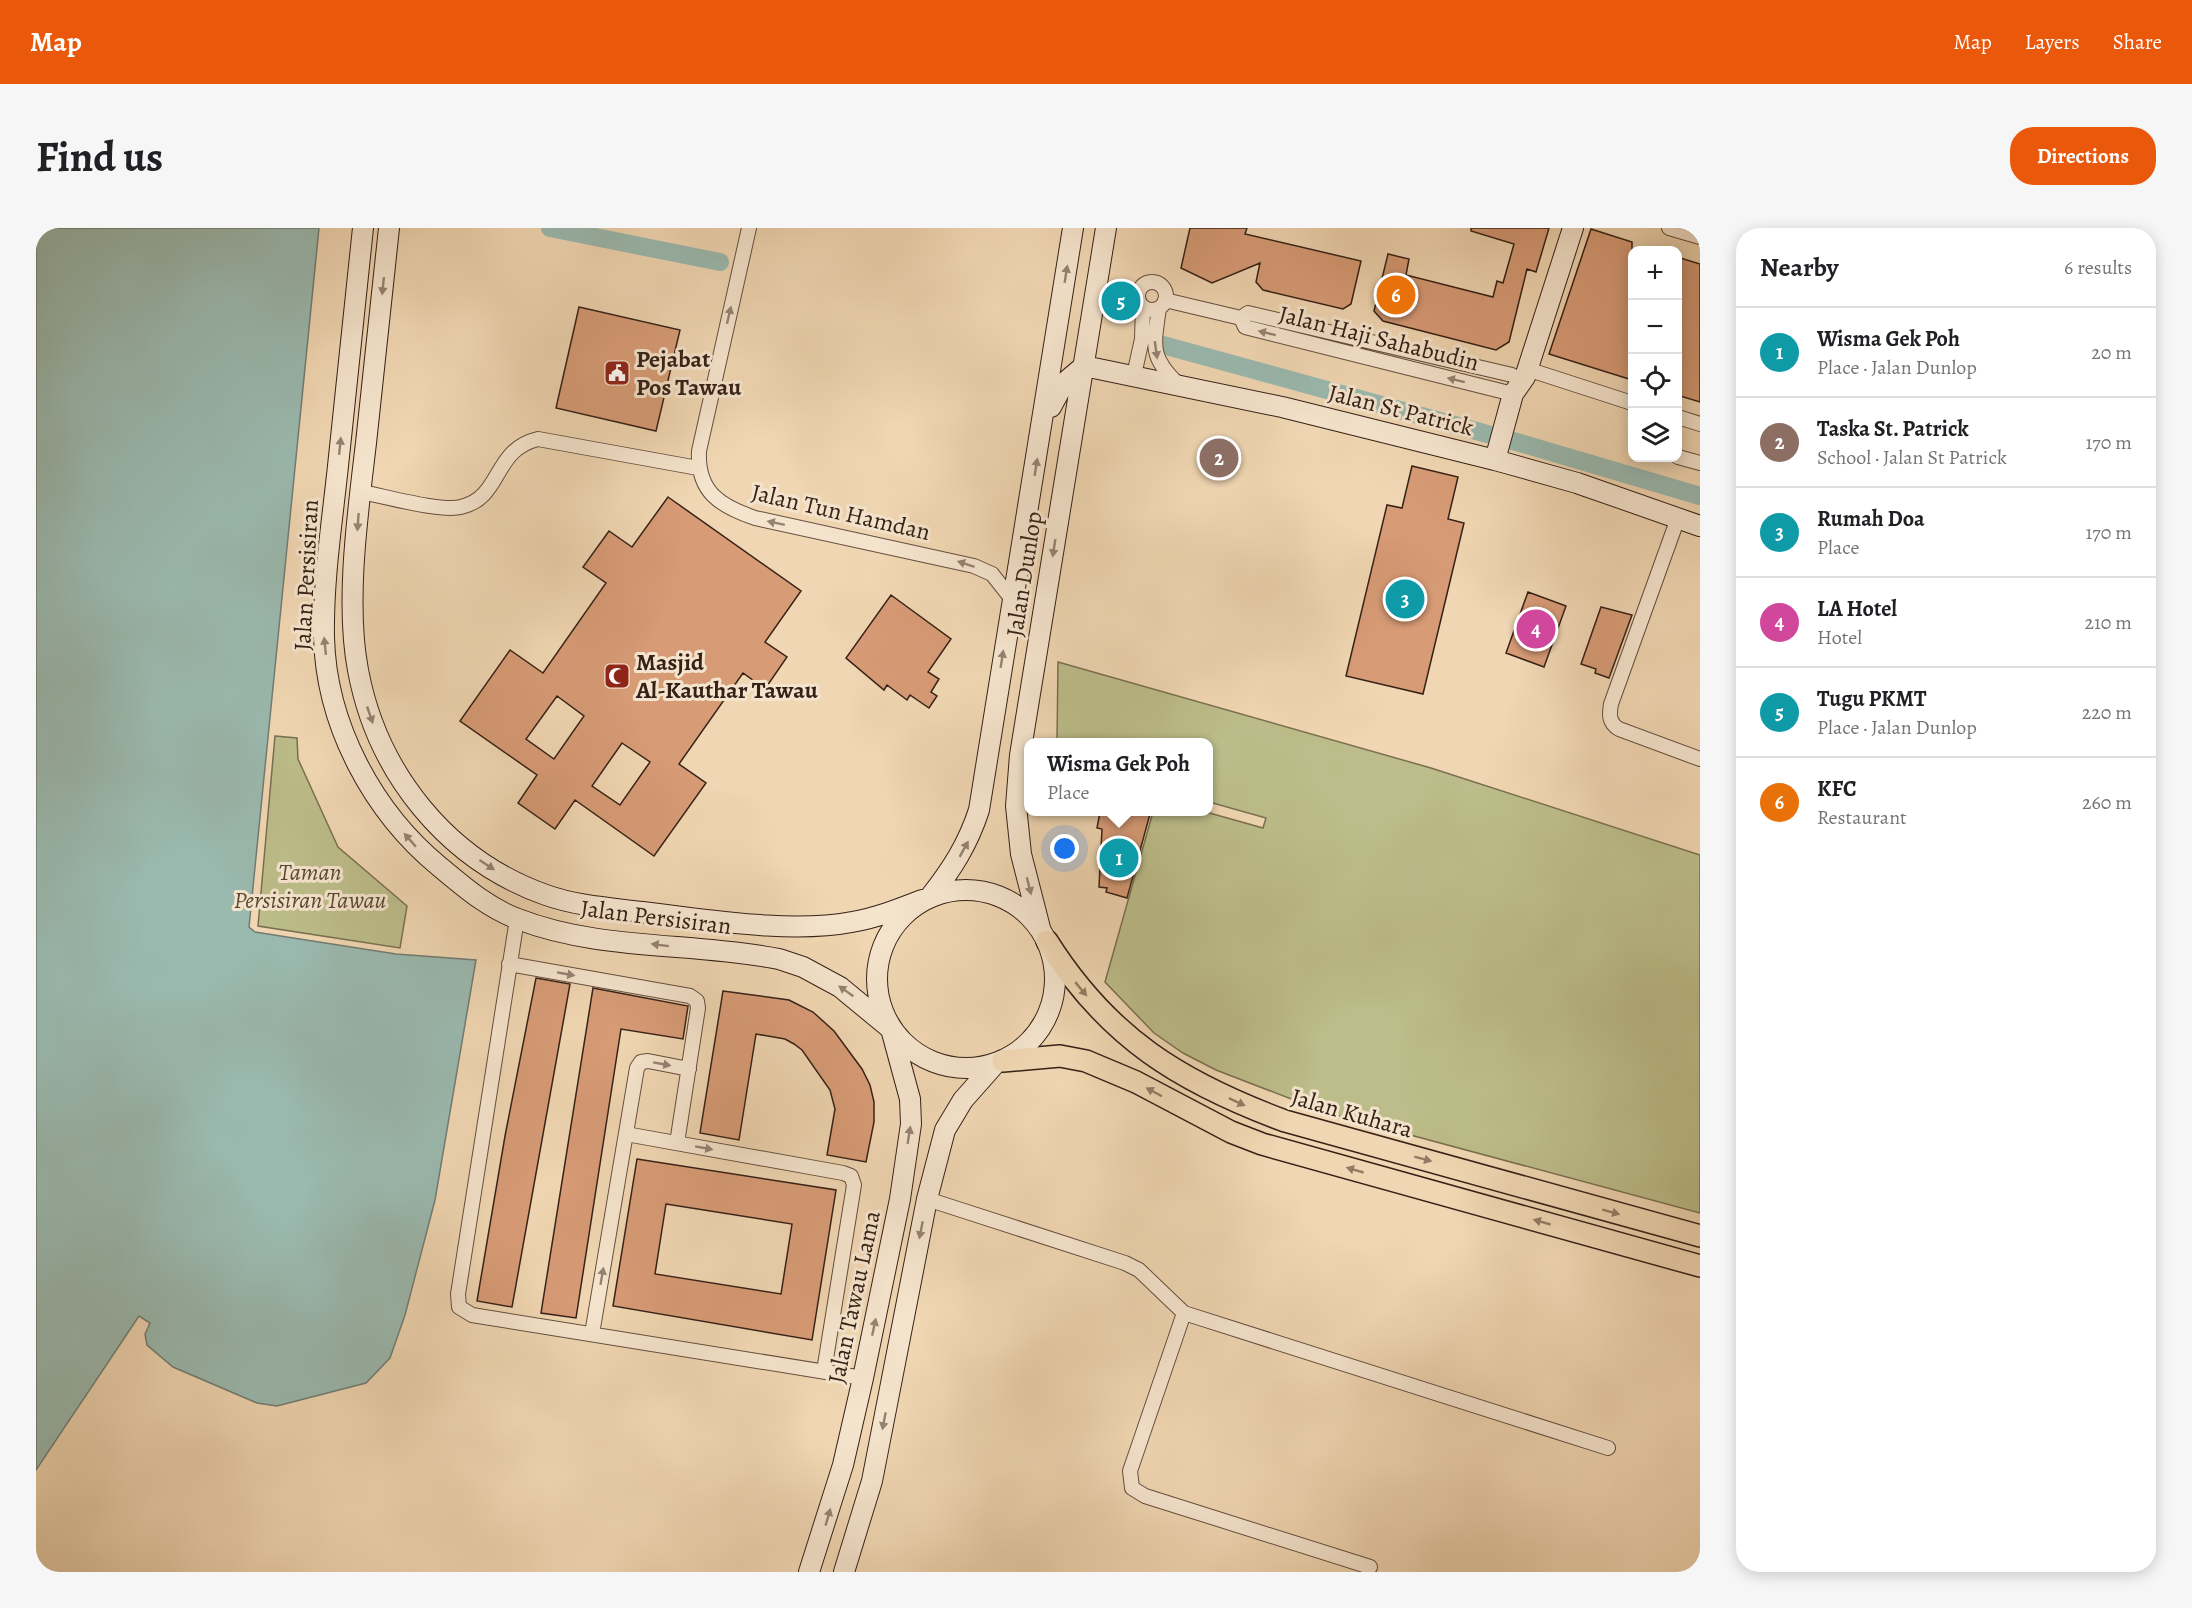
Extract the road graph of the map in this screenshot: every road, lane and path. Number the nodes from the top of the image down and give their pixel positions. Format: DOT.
graph roads {
  1 [pos="363,228"];
  2 [pos="389,228"];
  3 [pos="749,228"];
  4 [pos="1073,228"];
  5 [pos="1106,228"];
  6 [pos="1558,228"];
  7 [pos="1573,228"];
  8 [pos="1669,228"];
  9 [pos="1700,237"];
  10 [pos="1162,304"];
  11 [pos="1143,307"];
  12 [pos="1241,318"];
  13 [pos="1084,366"];
  14 [pos="1492,370"];
  15 [pos="1134,375"];
  16 [pos="1517,379"];
  17 [pos="1178,384"];
  18 [pos="1487,388"];
  19 [pos="1628,402"];
  20 [pos="1682,419"];
  21 [pos="1700,424"];
  22 [pos="1040,438"];
  23 [pos="1682,458"];
  24 [pos="1495,460"];
  25 [pos="1700,463"];
  26 [pos="698,468"];
  27 [pos="361,492"];
  28 [pos="1678,518"];
  29 [pos="1700,526"];
  30 [pos="1011,598"];
  31 [pos="1700,759"];
  32 [pos="926,899"];
  33 [pos="517,919"];
  34 [pos="1043,935"];
  35 [pos="509,964"];
  36 [pos="891,1029"];
  37 [pos="998,1063"];
  38 [pos="689,1068"];
  39 [pos="626,1134"];
  40 [pos="677,1143"];
  41 [pos="927,1199"];
  42 [pos="1660,1225"];
  43 [pos="1700,1236"];
  44 [pos="1700,1248"];
  45 [pos="1700,1266"];
  46 [pos="1184,1313"];
  47 [pos="592,1334"];
  48 [pos="824,1371"];
  49 [pos="863,1377"];
  50 [pos="1608,1448"];
  51 [pos="1370,1567"];
  52 [pos="809,1572"];
  53 [pos="844,1572"];
  33 -- 1 [label="street, Jalan Persisiran, one-way"];
  2 -- 27 [label="street, Jalan Persisiran, one-way"];
  26 -- 3 [label="street, one-way"];
  22 -- 4 [label="street, Jalan Dunlop, one-way"];
  5 -- 13 [label="street, Jalan Dunlop"];
  6 -- 16 [label="street"];
  7 -- 16 [label="street"];
  8 -- 9 [label="street"];
  10 -- 11 [label="street"];
  10 -- 11 [label="street"];
  10 -- 12 [label="street, Jalan Haji Sahabudin"];
  10 -- 17 [label="street, one-way"];
  11 -- 15 [label="street"];
  12 -- 14 [label="street, Jalan Haji Sahabudin"];
  18 -- 12 [label="street, Jalan Haji Sahabudin, one-way"];
  13 -- 15 [label="street, Jalan St Patrick"];
  13 -- 22 [label="street"];
  13 -- 34 [label="street, Jalan Dunlop, one-way"];
  14 -- 16 [label="street, Jalan Haji Sahabudin"];
  14 -- 18 [label="street"];
  15 -- 17 [label="street, Jalan St Patrick"];
  16 -- 18 [label="street, Jalan Haji Sahabudin"];
  16 -- 19 [label="street"];
  16 -- 24 [label="street"];
  17 -- 24 [label="street, Jalan St Patrick"];
  20 -- 21 [label="street"];
  30 -- 22 [label="street, Jalan Dunlop, one-way"];
  23 -- 25 [label="street"];
  24 -- 28 [label="street, Jalan St Patrick"];
  26 -- 27 [label="street"];
  30 -- 26 [label="street, Jalan Tun Hamdan, one-way"];
  27 -- 32 [label="street, Jalan Persisiran, one-way"];
  28 -- 29 [label="street, Jalan St Patrick"];
  28 -- 31 [label="street"];
  32 -- 30 [label="street, Jalan Dunlop, one-way"];
  32 -- 34 [label="street"];
  32 -- 36 [label="street"];
  33 -- 35 [label="street"];
  36 -- 33 [label="street, Jalan Persisiran, one-way"];
  34 -- 37 [label="street"];
  34 -- 42 [label="main road, Jalan Kuhara, one-way"];
  35 -- 38 [label="street, one-way"];
  35 -- 47 [label="street"];
  36 -- 37 [label="street"];
  49 -- 36 [label="street, Jalan Tawau Lama, one-way"];
  37 -- 41 [label="street"];
  45 -- 37 [label="main road, one-way"];
  39 -- 38 [label="street, one-way"];
  38 -- 40 [label="street"];
  39 -- 40 [label="street"];
  47 -- 39 [label="street, one-way"];
  40 -- 48 [label="street, one-way"];
  41 -- 46 [label="street"];
  41 -- 53 [label="street, one-way"];
  42 -- 43 [label="main road, Jalan Kuhara"];
  42 -- 44 [label="main road"];
  46 -- 50 [label="street"];
  46 -- 51 [label="street"];
  47 -- 48 [label="street"];
  48 -- 49 [label="street"];
  52 -- 49 [label="street, Jalan Tawau Lama, one-way"];
}
